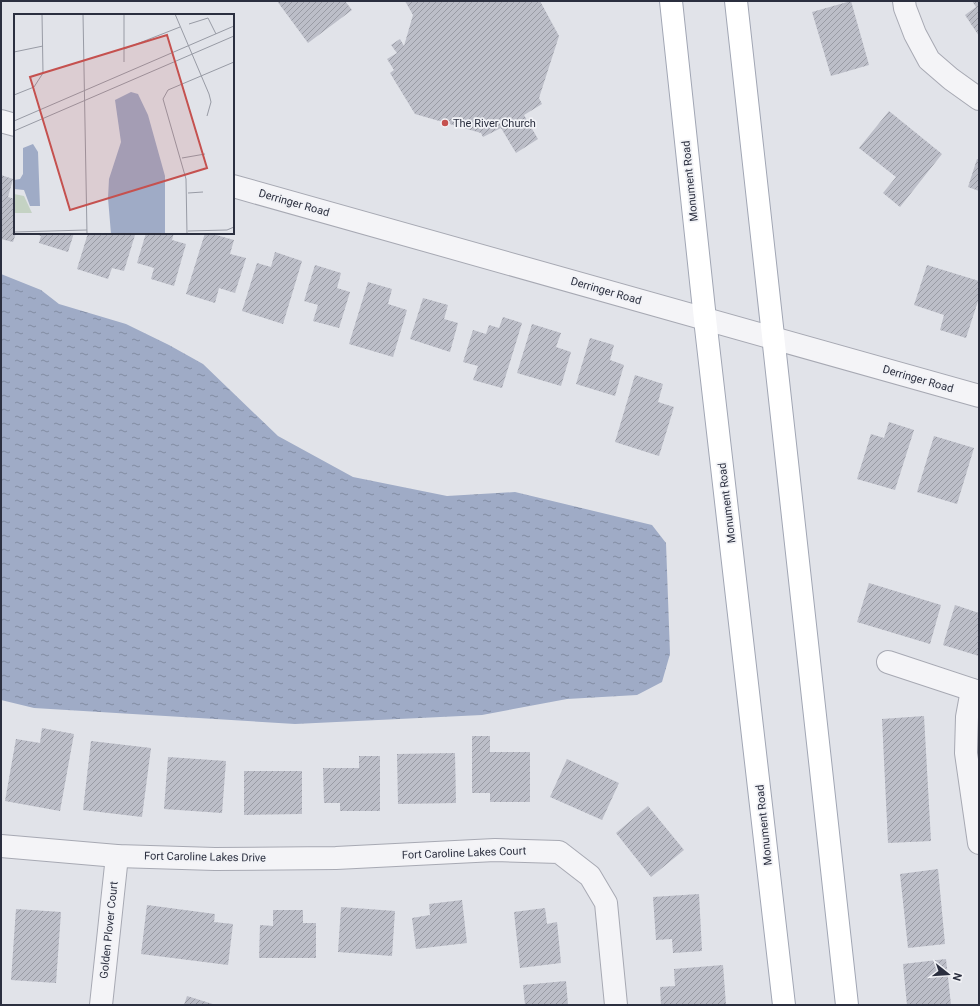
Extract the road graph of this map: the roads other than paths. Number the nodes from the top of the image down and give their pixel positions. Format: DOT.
graph roads {
  1 [pos="671,1"];
  2 [pos="736,1"];
  3 [pos="904,1"];
  4 [pos="979,99"];
  5 [pos="1,121"];
  6 [pos="14,125"];
  7 [pos="234,186"];
  8 [pos="705,319"];
  9 [pos="772,337"];
  10 [pos="979,396"];
  11 [pos="888,662"];
  12 [pos="976,691"];
  13 [pos="979,843"];
  14 [pos="1,846"];
  15 [pos="117,856"];
  16 [pos="293,858"];
  17 [pos="101,1005"];
  18 [pos="616,1005"];
  19 [pos="784,1005"];
  20 [pos="847,1005"];
  1 -- 8 [label="main road, Monument Road"];
  2 -- 9 [label="main road"];
  3 -- 4 [label="street"];
  5 -- 6 [label="street"];
  7 -- 8 [label="street, Derringer Road"];
  8 -- 9 [label="street, Derringer Road"];
  8 -- 19 [label="main road, Monument Road"];
  9 -- 10 [label="street, Derringer Road"];
  9 -- 20 [label="main road"];
  11 -- 12 [label="street"];
  12 -- 13 [label="street"];
  14 -- 15 [label="street"];
  15 -- 16 [label="street, Fort Caroline Lakes Drive"];
  15 -- 17 [label="street, Golden Plover Court"];
  16 -- 18 [label="street, Fort Caroline Lakes Court"];
}
